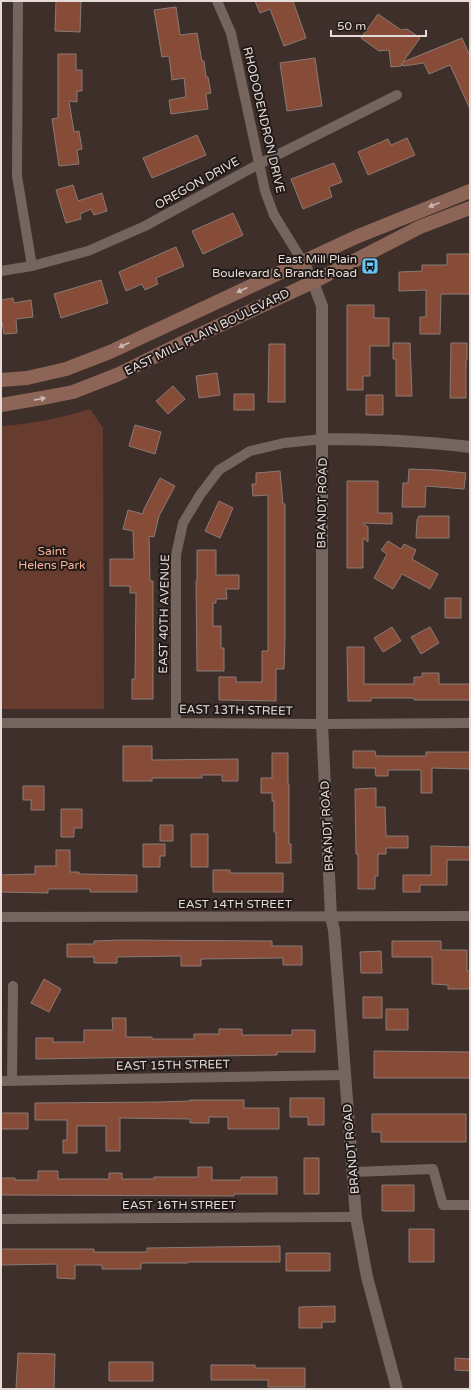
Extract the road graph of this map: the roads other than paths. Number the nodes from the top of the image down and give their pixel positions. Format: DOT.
graph roads {
  1 [pos="18,1"];
  2 [pos="217,1"];
  3 [pos="397,95"];
  4 [pos="259,164"];
  5 [pos="470,191"];
  6 [pos="470,208"];
  7 [pos="303,262"];
  8 [pos="32,266"];
  9 [pos="1,271"];
  10 [pos="313,282"];
  11 [pos="1,380"];
  12 [pos="1,405"];
  13 [pos="323,439"];
  14 [pos="470,447"];
  15 [pos="176,722"];
  16 [pos="1,723"];
  17 [pos="470,723"];
  18 [pos="322,724"];
  19 [pos="470,916"];
  20 [pos="1,917"];
  21 [pos="331,917"];
  22 [pos="13,986"];
  23 [pos="345,1075"];
  24 [pos="1,1081"];
  25 [pos="12,1082"];
  26 [pos="353,1172"];
  27 [pos="470,1205"];
  28 [pos="356,1217"];
  29 [pos="1,1219"];
  30 [pos="396,1389"];
  1 -- 8 [label="street"];
  2 -- 4 [label="street, RHODODENDRON DRIVE"];
  3 -- 4 [label="street, OREGON DRIVE"];
  4 -- 7 [label="street, RHODODENDRON DRIVE"];
  4 -- 8 [label="street, OREGON DRIVE"];
  5 -- 7 [label="main road, EAST MILL PLAIN BOULEVARD, one-way"];
  6 -- 10 [label="main road, EAST MILL PLAIN BOULEVARD"];
  7 -- 10 [label="street, BRANDT ROAD"];
  7 -- 11 [label="main road, EAST MILL PLAIN BOULEVARD, one-way"];
  8 -- 9 [label="street, OREGON DRIVE"];
  12 -- 10 [label="main road, EAST MILL PLAIN BOULEVARD, one-way"];
  10 -- 13 [label="street, BRANDT ROAD"];
  13 -- 14 [label="street"];
  13 -- 15 [label="street, EAST 40TH AVENUE"];
  13 -- 18 [label="street, BRANDT ROAD"];
  15 -- 16 [label="street, EAST 13TH STREET"];
  15 -- 18 [label="street, EAST 13TH STREET"];
  17 -- 18 [label="street, EAST 13TH STREET"];
  18 -- 21 [label="street, BRANDT ROAD"];
  19 -- 21 [label="street, EAST 14TH STREET"];
  20 -- 21 [label="street, EAST 14TH STREET"];
  21 -- 23 [label="street, BRANDT ROAD"];
  22 -- 25 [label="street"];
  23 -- 25 [label="street, EAST 15TH STREET"];
  23 -- 26 [label="street, BRANDT ROAD"];
  24 -- 25 [label="street, EAST 15TH STREET"];
  26 -- 27 [label="street"];
  26 -- 28 [label="street, BRANDT ROAD"];
  28 -- 29 [label="street, EAST 16TH STREET"];
  28 -- 30 [label="street, BRANDT ROAD"];
}
